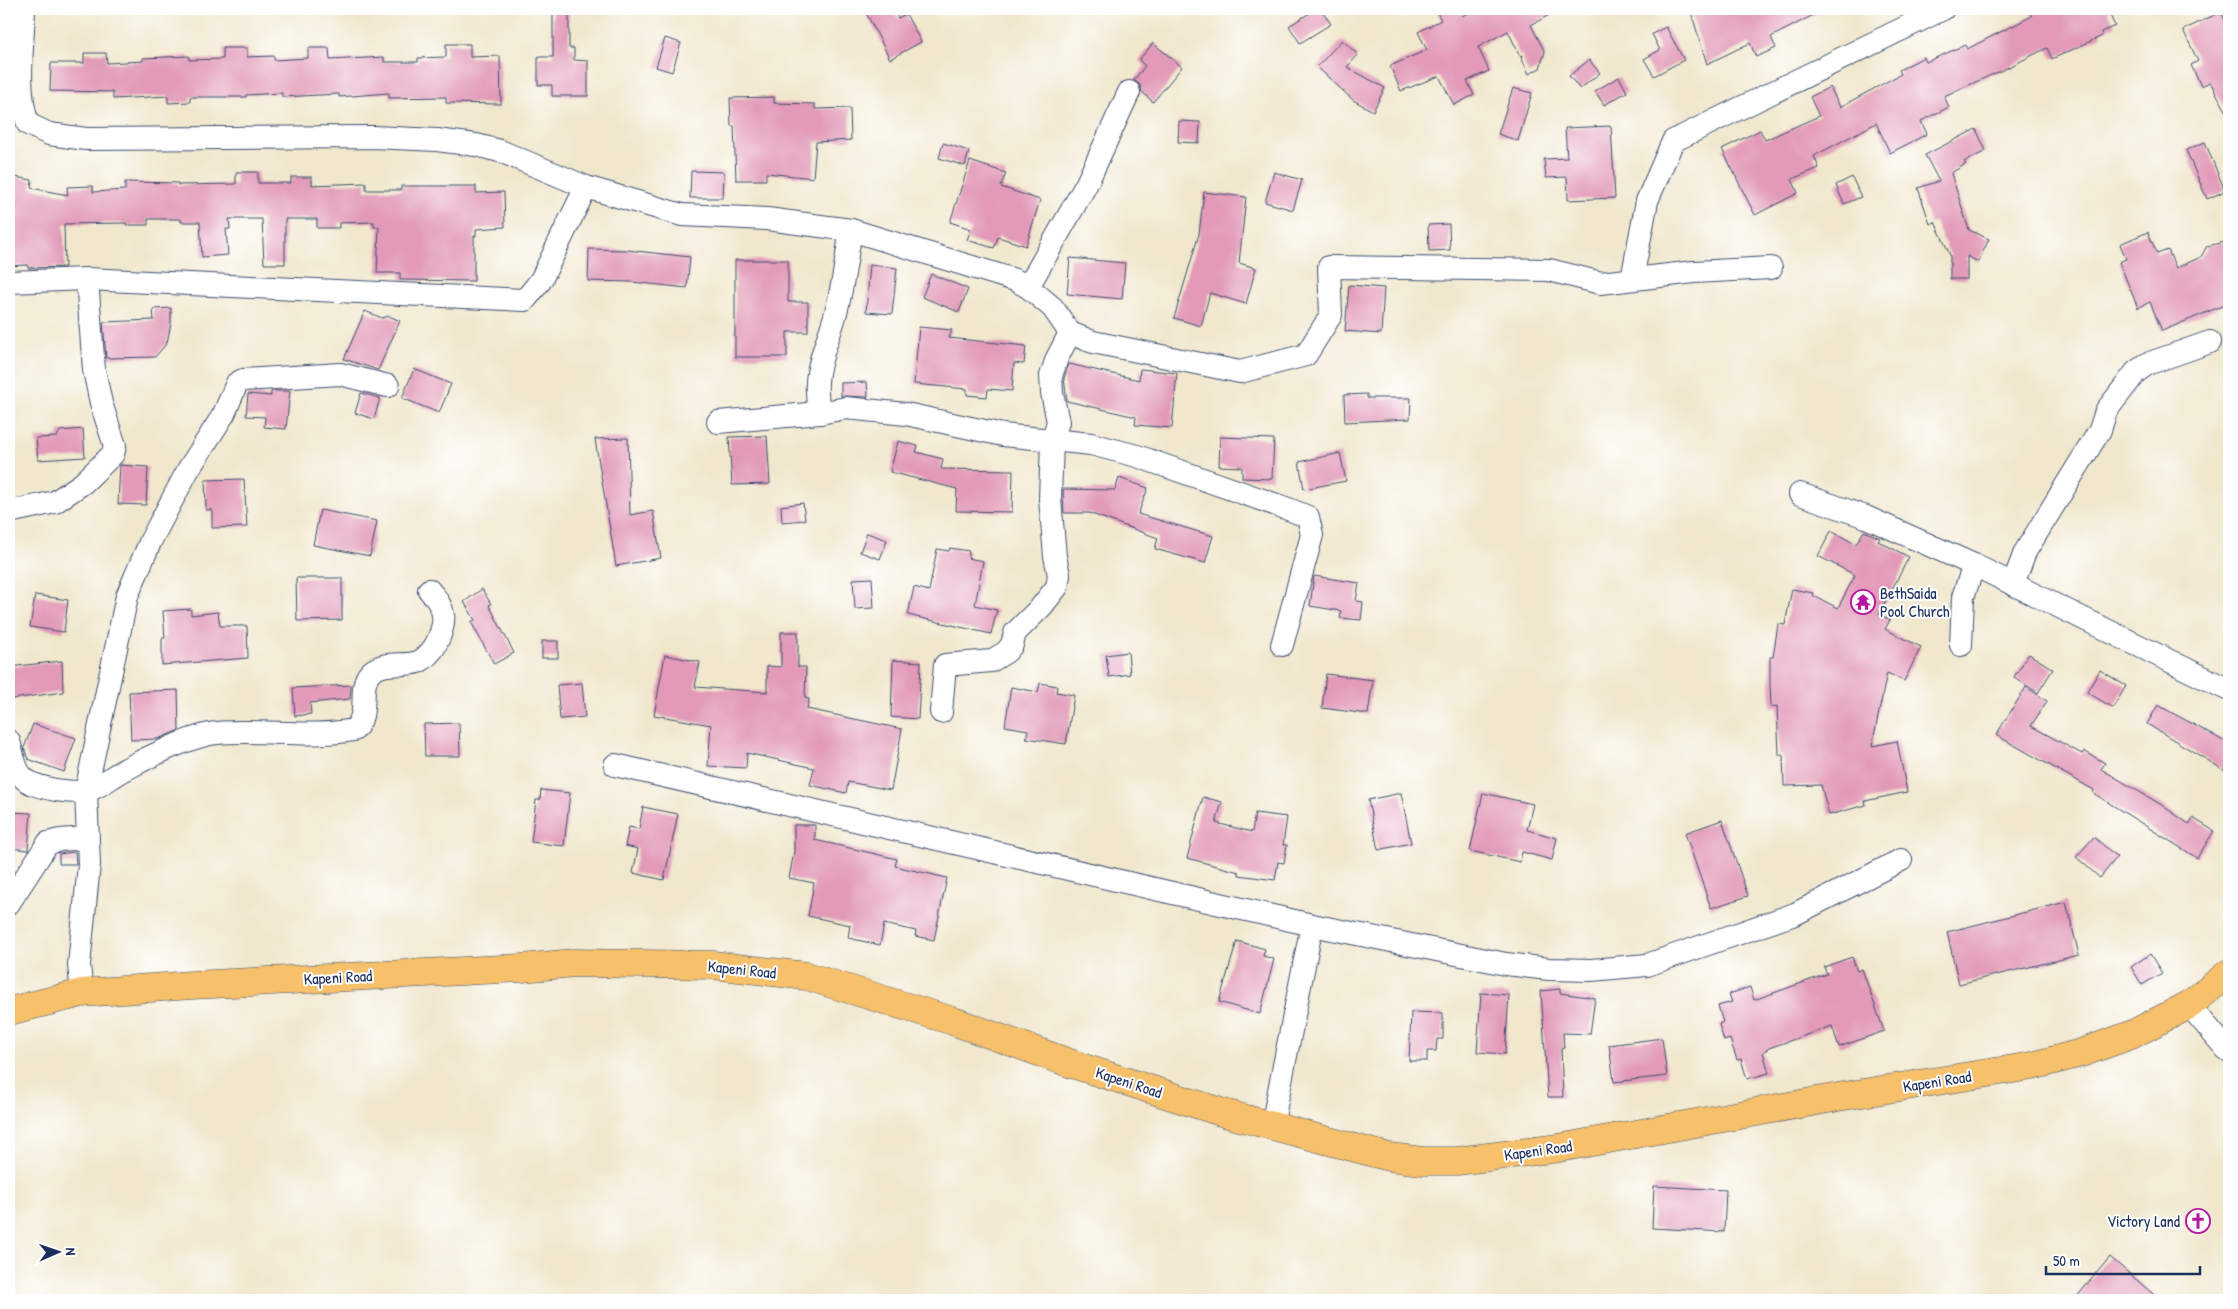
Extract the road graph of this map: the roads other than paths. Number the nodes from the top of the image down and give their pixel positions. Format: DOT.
graph roads {
  1 [pos="24,9"];
  2 [pos="1943,9"];
  3 [pos="1129,92"];
  4 [pos="586,187"];
  5 [pos="851,230"];
  6 [pos="1771,268"];
  7 [pos="87,279"];
  8 [pos="1632,279"];
  9 [pos="9,282"];
  10 [pos="1028,288"];
  11 [pos="1070,333"];
  12 [pos="2210,342"];
  13 [pos="388,386"];
  14 [pos="820,413"];
  15 [pos="718,422"];
  16 [pos="1052,441"];
  17 [pos="1800,494"];
  18 [pos="9,512"];
  19 [pos="1974,565"];
  20 [pos="2013,584"];
  21 [pos="429,590"];
  22 [pos="1282,645"];
  23 [pos="1962,645"];
  24 [pos="2229,690"];
  25 [pos="941,712"];
  26 [pos="9,741"];
  27 [pos="615,765"];
  28 [pos="86,791"];
  29 [pos="87,838"];
  30 [pos="1901,860"];
  31 [pos="9,903"];
  32 [pos="1312,925"];
  33 [pos="2229,973"];
  34 [pos="82,993"];
  35 [pos="2189,1006"];
  36 [pos="9,1011"];
  37 [pos="2229,1052"];
  38 [pos="1272,1126"];
  1 -- 4 [label="street"];
  2 -- 8 [label="street"];
  3 -- 10 [label="street"];
  4 -- 5 [label="street"];
  4 -- 7 [label="street"];
  5 -- 10 [label="street"];
  5 -- 14 [label="street"];
  6 -- 8 [label="street"];
  7 -- 9 [label="street"];
  7 -- 18 [label="street"];
  8 -- 11 [label="street"];
  10 -- 11 [label="street"];
  11 -- 16 [label="street"];
  12 -- 20 [label="street"];
  13 -- 28 [label="street"];
  14 -- 15 [label="street"];
  14 -- 16 [label="street"];
  16 -- 22 [label="street"];
  16 -- 25 [label="street"];
  17 -- 19 [label="street"];
  19 -- 20 [label="street"];
  19 -- 23 [label="street"];
  20 -- 24 [label="street"];
  21 -- 28 [label="street"];
  26 -- 28 [label="street"];
  27 -- 32 [label="street"];
  28 -- 29 [label="street"];
  29 -- 31 [label="street"];
  29 -- 34 [label="street"];
  30 -- 32 [label="street"];
  32 -- 38 [label="street"];
  33 -- 35 [label="main road, Kapeni Road"];
  34 -- 36 [label="main road, Kapeni Road"];
  34 -- 38 [label="main road, Kapeni Road"];
  35 -- 37 [label="street"];
  35 -- 38 [label="main road, Kapeni Road"];
}
